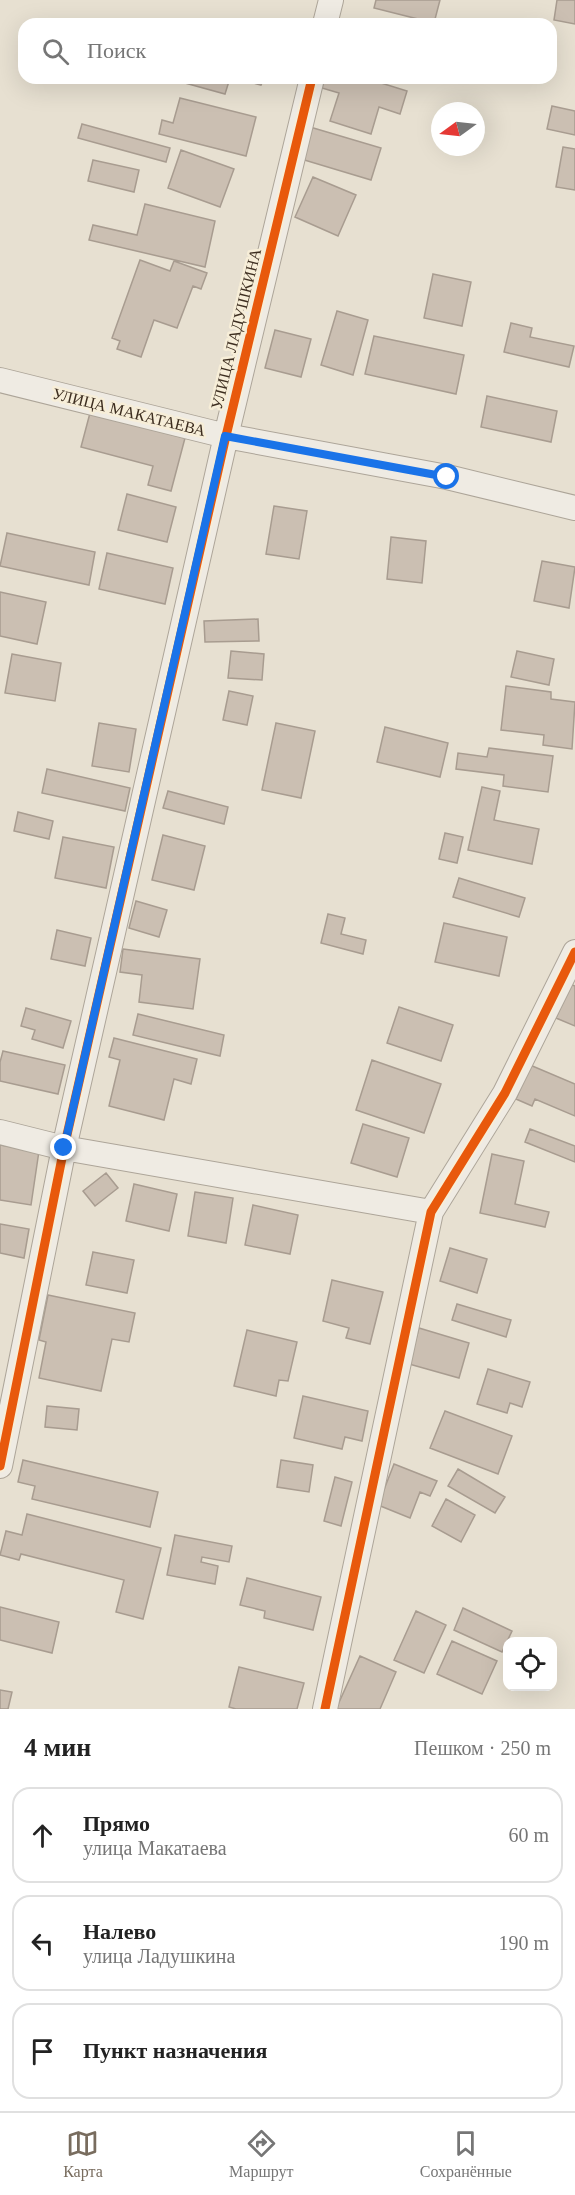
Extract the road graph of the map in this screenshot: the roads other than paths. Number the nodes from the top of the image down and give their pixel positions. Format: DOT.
graph roads {
  1 [pos="331,0"];
  2 [pos="326,18"];
  3 [pos="311,84"];
  4 [pos="0,380"];
  5 [pos="225,436"];
  6 [pos="575,508"];
  7 [pos="575,952"];
  8 [pos="0,1132"];
  9 [pos="64,1148"];
  10 [pos="431,1212"];
  11 [pos="0,1466"];
  12 [pos="325,1709"];
  1 -- 2 [label="street"];
  3 -- 5 [label="street, УЛИЦА ЛАДУШКИНА"];
  4 -- 5 [label="street, УЛИЦА МАКАТАЕВА"];
  5 -- 6 [label="street, УЛИЦА МАКАТАЕВА"];
  5 -- 9 [label="street, УЛИЦА ЛАДУШКИНА"];
  7 -- 10 [label="street"];
  8 -- 9 [label="street"];
  9 -- 10 [label="street"];
  9 -- 11 [label="street, УЛИЦА ЛАДУШКИНА"];
  10 -- 12 [label="street"];
}
